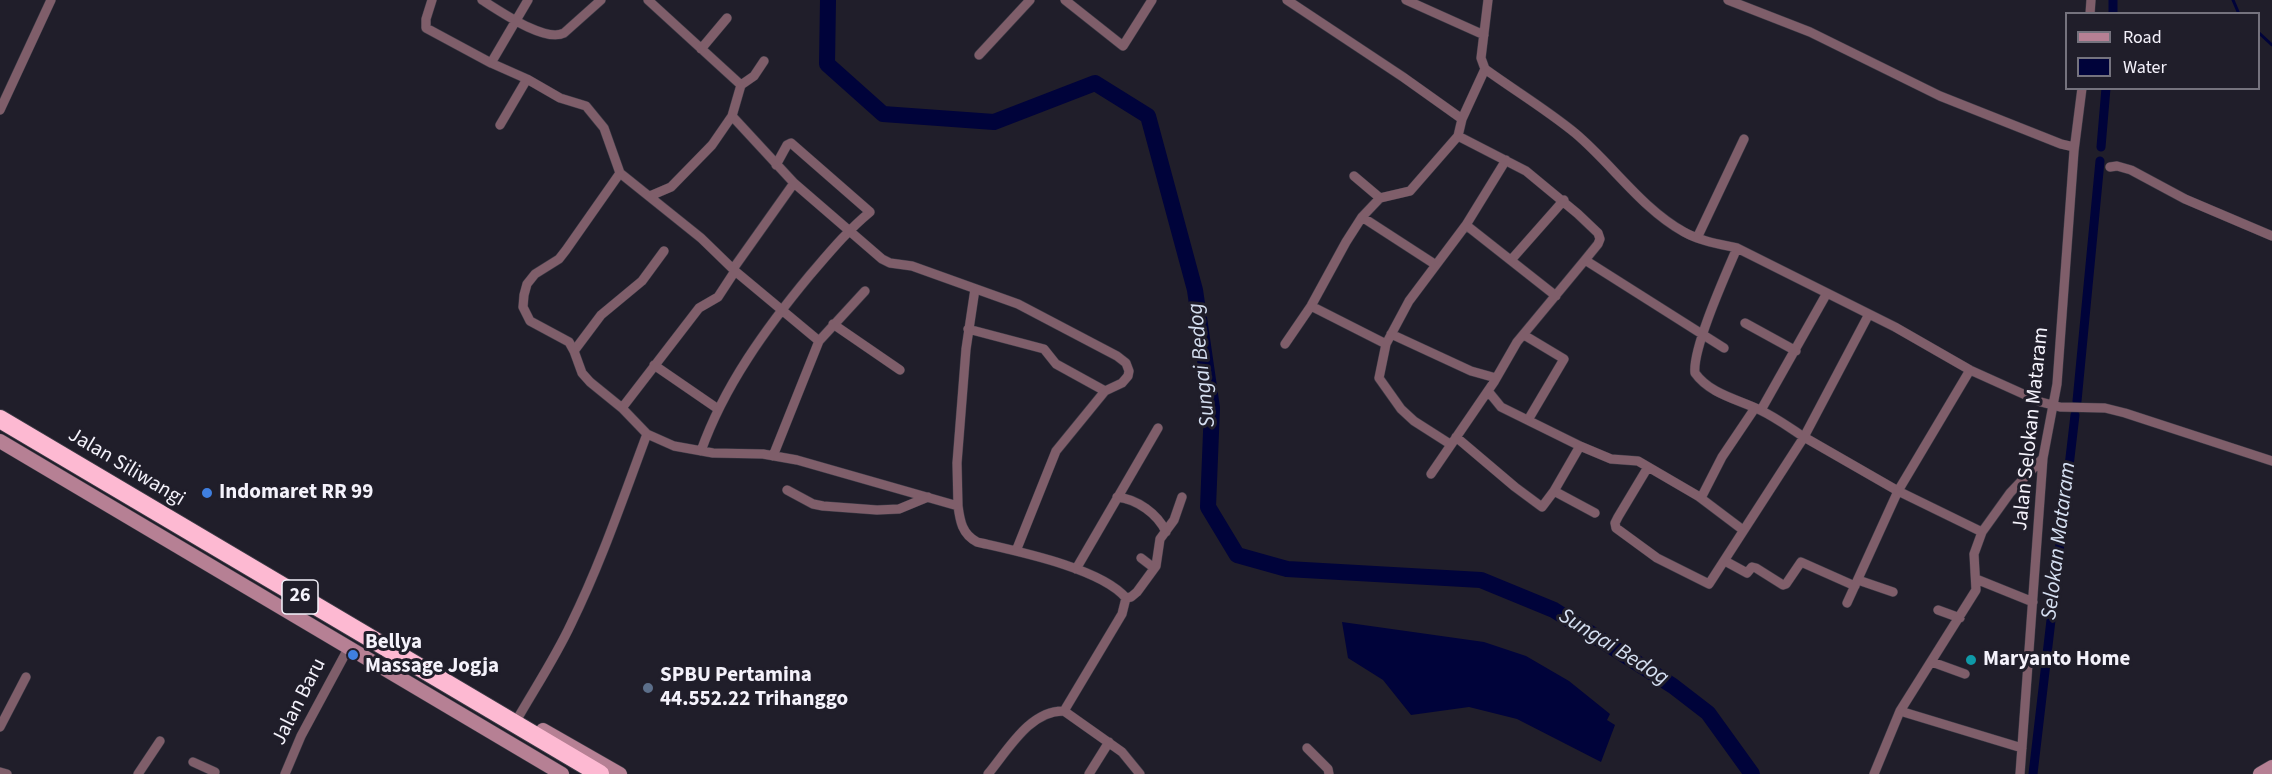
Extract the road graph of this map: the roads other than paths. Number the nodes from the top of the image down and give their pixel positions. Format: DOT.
graph roads {
  1 [pos="51,0"];
  2 [pos="432,0"];
  3 [pos="482,0"];
  4 [pos="528,0"];
  5 [pos="601,0"];
  6 [pos="1030,0"];
  7 [pos="1065,0"];
  8 [pos="1152,0"];
  9 [pos="1287,0"];
  10 [pos="1406,0"];
  11 [pos="1488,0"];
  12 [pos="1728,0"];
  13 [pos="652,1"];
  14 [pos="727,18"];
  15 [pos="515,20"];
  16 [pos="1484,35"];
  17 [pos="701,49"];
  18 [pos="979,55"];
  19 [pos="764,61"];
  20 [pos="491,63"];
  21 [pos="1485,69"];
  22 [pos="527,79"];
  23 [pos="741,85"];
  24 [pos="2082,90"];
  25 [pos="0,110"];
  26 [pos="732,116"];
  27 [pos="1462,119"];
  28 [pos="500,125"];
  29 [pos="1458,136"];
  30 [pos="1744,139"];
  31 [pos="2074,147"];
  32 [pos="1506,160"];
  33 [pos="776,165"];
  34 [pos="2110,167"];
  35 [pos="620,173"];
  36 [pos="1354,176"];
  37 [pos="794,183"];
  38 [pos="650,196"];
  39 [pos="1380,198"];
  40 [pos="1564,200"];
  41 [pos="1362,217"];
  42 [pos="1466,225"];
  43 [pos="848,229"];
  44 [pos="2272,236"];
  45 [pos="1697,238"];
  46 [pos="1737,248"];
  47 [pos="664,250"];
  48 [pos="1511,260"];
  49 [pos="1585,260"];
  50 [pos="1436,265"];
  51 [pos="734,270"];
  52 [pos="975,289"];
  53 [pos="865,291"];
  54 [pos="1827,293"];
  55 [pos="1556,296"];
  56 [pos="1311,306"];
  57 [pos="782,308"];
  58 [pos="1869,314"];
  59 [pos="1745,323"];
  60 [pos="833,324"];
  61 [pos="968,329"];
  62 [pos="1391,334"];
  63 [pos="1703,334"];
  64 [pos="1524,335"];
  65 [pos="819,341"];
  66 [pos="1284,344"];
  67 [pos="1386,344"];
  68 [pos="1724,348"];
  69 [pos="574,351"];
  70 [pos="1796,351"];
  71 [pos="654,365"];
  72 [pos="900,370"];
  73 [pos="1970,370"];
  74 [pos="1496,378"];
  75 [pos="1488,391"];
  76 [pos="1105,392"];
  77 [pos="2057,407"];
  78 [pos="621,408"];
  79 [pos="718,409"];
  80 [pos="1758,409"];
  81 [pos="0,412"];
  82 [pos="0,419"];
  83 [pos="1528,420"];
  84 [pos="1158,428"];
  85 [pos="0,433"];
  86 [pos="647,434"];
  87 [pos="1804,437"];
  88 [pos="1453,440"];
  89 [pos="0,441"];
  90 [pos="1580,446"];
  91 [pos="701,451"];
  92 [pos="773,456"];
  93 [pos="2043,458"];
  94 [pos="2272,461"];
  95 [pos="1648,467"];
  96 [pos="1431,474"];
  97 [pos="104,477"];
  98 [pos="787,490"];
  99 [pos="1554,491"];
  100 [pos="1899,491"];
  101 [pos="928,497"];
  102 [pos="1117,497"];
  103 [pos="1182,497"];
  104 [pos="1701,498"];
  105 [pos="958,506"];
  106 [pos="1595,513"];
  107 [pos="1743,530"];
  108 [pos="1166,532"];
  109 [pos="1982,532"];
  110 [pos="1016,551"];
  111 [pos="1141,558"];
  112 [pos="1725,561"];
  113 [pos="1154,568"];
  114 [pos="1076,569"];
  115 [pos="1976,579"];
  116 [pos="1856,583"];
  117 [pos="1893,592"];
  118 [pos="1126,598"];
  119 [pos="2032,602"];
  120 [pos="1847,603"];
  121 [pos="1938,610"];
  122 [pos="1960,618"];
  123 [pos="349,647"];
  124 [pos="1932,662"];
  125 [pos="1965,674"];
  126 [pos="26,677"];
  127 [pos="448,681"];
  128 [pos="1064,711"];
  129 [pos="1900,711"];
  130 [pos="519,716"];
  131 [pos="0,727"];
  132 [pos="160,741"];
  133 [pos="1109,742"];
  134 [pos="1307,748"];
  135 [pos="2022,748"];
  136 [pos="193,762"];
  137 [pos="2272,767"];
  138 [pos="0,772"];
  139 [pos="217,773"];
  140 [pos="7,774"];
  141 [pos="138,774"];
  142 [pos="285,774"];
  143 [pos="562,774"];
  144 [pos="577,774"];
  145 [pos="600,774"];
  146 [pos="620,774"];
  147 [pos="988,774"];
  148 [pos="1089,774"];
  149 [pos="1140,774"];
  150 [pos="1329,774"];
  151 [pos="1874,774"];
  152 [pos="2020,774"];
  153 [pos="2259,774"];
  1 -- 25 [label="street"];
  2 -- 20 [label="street"];
  3 -- 15 [label="street"];
  4 -- 15 [label="street"];
  5 -- 15 [label="street"];
  6 -- 18 [label="street"];
  7 -- 8 [label="street"];
  9 -- 27 [label="street"];
  10 -- 16 [label="street"];
  11 -- 16 [label="street"];
  12 -- 31 [label="street"];
  13 -- 17 [label="street"];
  14 -- 17 [label="street"];
  15 -- 20 [label="street"];
  16 -- 21 [label="street"];
  17 -- 23 [label="street"];
  19 -- 23 [label="street"];
  20 -- 22 [label="street"];
  21 -- 27 [label="street"];
  21 -- 45 [label="street"];
  22 -- 28 [label="street"];
  22 -- 35 [label="street"];
  23 -- 26 [label="street"];
  24 -- 31 [label="street, Jalan Selokan Mataram"];
  26 -- 33 [label="street"];
  26 -- 38 [label="street"];
  27 -- 29 [label="street"];
  29 -- 32 [label="street"];
  29 -- 39 [label="street"];
  30 -- 45 [label="street"];
  31 -- 77 [label="street, Jalan Selokan Mataram"];
  32 -- 40 [label="street"];
  32 -- 42 [label="street"];
  33 -- 37 [label="street"];
  33 -- 43 [label="street"];
  34 -- 44 [label="street"];
  35 -- 38 [label="street"];
  35 -- 69 [label="street"];
  36 -- 39 [label="street"];
  37 -- 43 [label="street"];
  37 -- 51 [label="street"];
  38 -- 51 [label="street"];
  39 -- 41 [label="street"];
  40 -- 48 [label="street"];
  40 -- 49 [label="street"];
  41 -- 50 [label="street"];
  41 -- 56 [label="street"];
  42 -- 48 [label="street"];
  42 -- 50 [label="street"];
  43 -- 52 [label="street"];
  43 -- 57 [label="street"];
  45 -- 46 [label="street"];
  46 -- 54 [label="street"];
  46 -- 63 [label="street"];
  47 -- 69 [label="street"];
  48 -- 55 [label="street"];
  49 -- 55 [label="street"];
  49 -- 63 [label="street"];
  50 -- 62 [label="street"];
  51 -- 57 [label="street"];
  51 -- 71 [label="street"];
  52 -- 61 [label="street"];
  52 -- 76 [label="street"];
  53 -- 60 [label="street"];
  54 -- 58 [label="street"];
  54 -- 70 [label="street"];
  55 -- 64 [label="street"];
  56 -- 66 [label="street"];
  56 -- 67 [label="street"];
  57 -- 65 [label="street"];
  57 -- 79 [label="street"];
  58 -- 73 [label="street"];
  58 -- 87 [label="street"];
  59 -- 70 [label="street"];
  60 -- 65 [label="street"];
  60 -- 72 [label="street"];
  61 -- 76 [label="street"];
  61 -- 105 [label="street"];
  62 -- 67 [label="street"];
  62 -- 74 [label="street"];
  63 -- 68 [label="street"];
  63 -- 80 [label="street"];
  64 -- 74 [label="street"];
  64 -- 83 [label="street"];
  65 -- 92 [label="street"];
  67 -- 88 [label="street"];
  69 -- 78 [label="street"];
  70 -- 80 [label="street"];
  71 -- 78 [label="street"];
  71 -- 79 [label="street"];
  73 -- 77 [label="street"];
  73 -- 100 [label="street"];
  74 -- 75 [label="street"];
  75 -- 83 [label="street"];
  75 -- 88 [label="street"];
  76 -- 110 [label="street"];
  77 -- 93 [label="street, Jalan Selokan Mataram"];
  77 -- 94 [label="street"];
  78 -- 86 [label="street"];
  79 -- 91 [label="street"];
  80 -- 87 [label="street"];
  80 -- 104 [label="street"];
  81 -- 97 [label="street"];
  82 -- 97 [label="highway, Jalan Siliwangi / 26"];
  83 -- 90 [label="street"];
  84 -- 102 [label="street"];
  85 -- 144 [label="highway, Jalan Siliwangi / 26"];
  86 -- 91 [label="street"];
  86 -- 130 [label="street"];
  87 -- 100 [label="street"];
  87 -- 107 [label="street"];
  88 -- 96 [label="street"];
  88 -- 99 [label="street"];
  89 -- 123 [label="street"];
  90 -- 95 [label="street"];
  90 -- 99 [label="street"];
  91 -- 92 [label="street"];
  92 -- 101 [label="street"];
  93 -- 109 [label="street"];
  93 -- 119 [label="street, Jalan Selokan Mataram"];
  95 -- 104 [label="street"];
  95 -- 112 [label="street"];
  97 -- 127 [label="highway, Jalan Siliwangi / 26"];
  98 -- 101 [label="street"];
  99 -- 106 [label="street"];
  100 -- 109 [label="street"];
  100 -- 116 [label="street"];
  101 -- 105 [label="street"];
  102 -- 108 [label="street"];
  102 -- 114 [label="street"];
  103 -- 108 [label="street"];
  104 -- 107 [label="street"];
  105 -- 110 [label="street"];
  107 -- 112 [label="street"];
  108 -- 113 [label="street"];
  109 -- 115 [label="street"];
  110 -- 114 [label="street"];
  111 -- 113 [label="street"];
  112 -- 116 [label="street"];
  113 -- 118 [label="street"];
  114 -- 118 [label="street"];
  115 -- 119 [label="street"];
  115 -- 122 [label="street"];
  116 -- 117 [label="street"];
  116 -- 120 [label="street"];
  118 -- 128 [label="street"];
  119 -- 135 [label="street, Jalan Selokan Mataram"];
  121 -- 122 [label="street"];
  122 -- 124 [label="street"];
  123 -- 142 [label="street, Jalan Baru"];
  123 -- 143 [label="street"];
  124 -- 125 [label="street"];
  124 -- 129 [label="street"];
  126 -- 131 [label="street"];
  127 -- 130 [label="street"];
  127 -- 145 [label="highway, Jalan Siliwangi / 26"];
  128 -- 133 [label="street"];
  128 -- 147 [label="street"];
  129 -- 135 [label="street"];
  129 -- 151 [label="street"];
  130 -- 146 [label="street"];
  132 -- 141 [label="street"];
  133 -- 148 [label="street"];
  133 -- 149 [label="street"];
  134 -- 150 [label="street"];
  135 -- 152 [label="street, Jalan Selokan Mataram"];
  136 -- 139 [label="street"];
  137 -- 153 [label="street"];
  138 -- 140 [label="street"];
}
